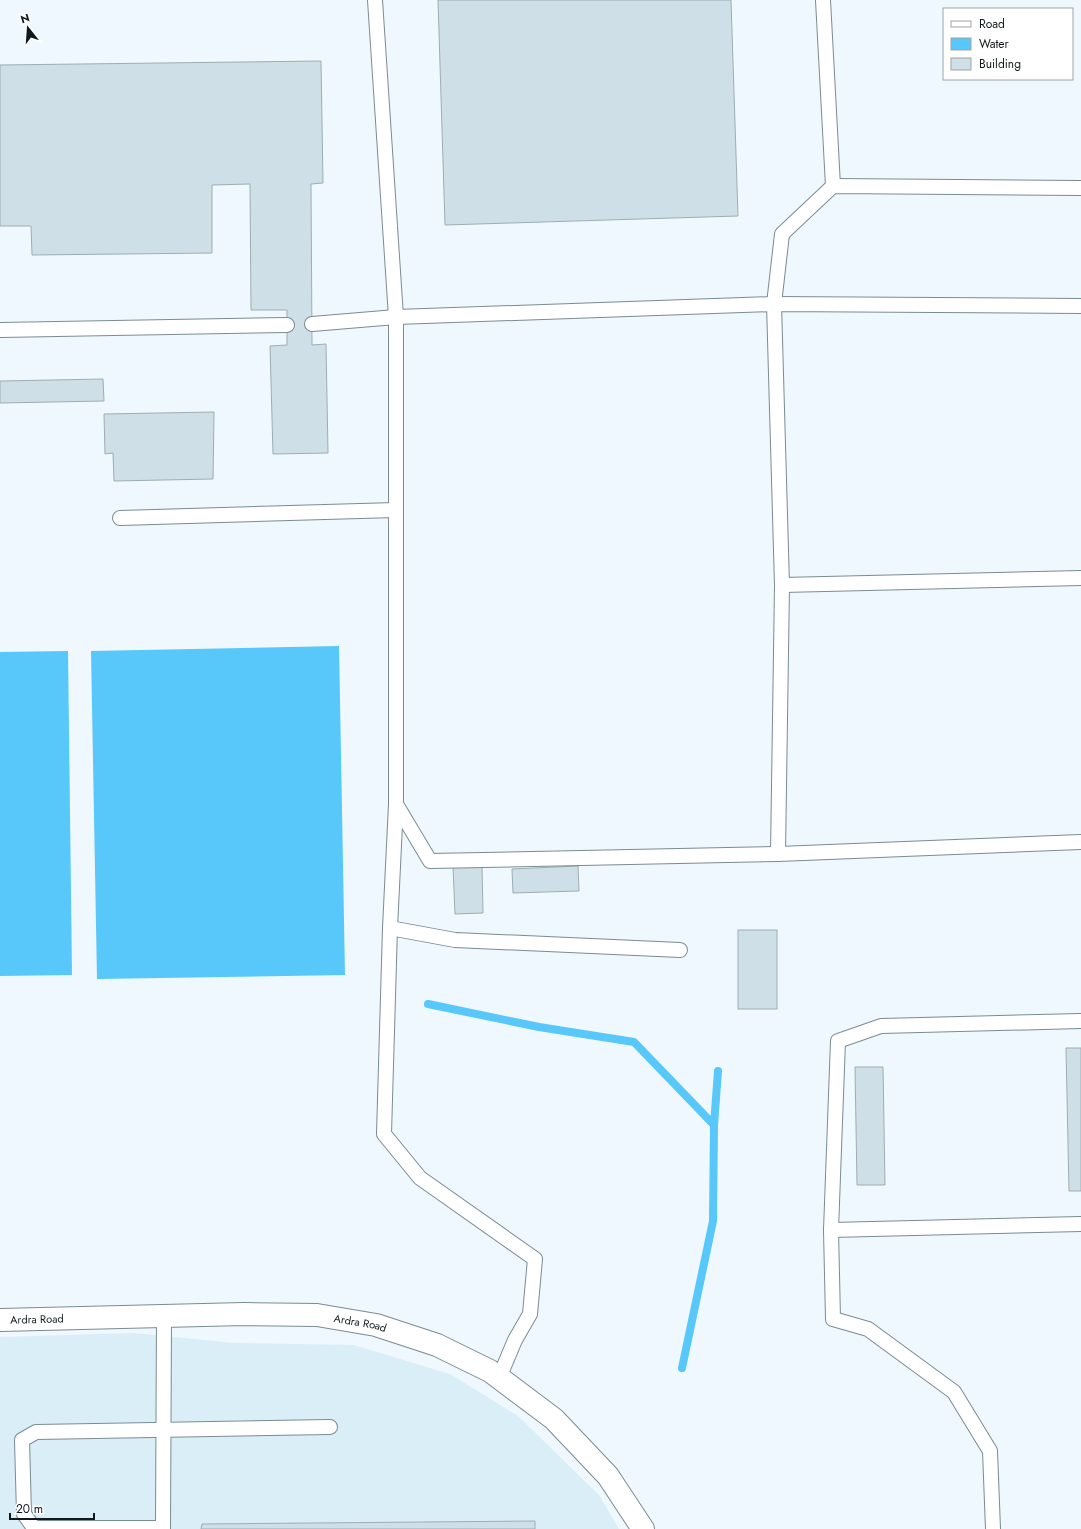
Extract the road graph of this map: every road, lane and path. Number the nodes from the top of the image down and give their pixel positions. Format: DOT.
graph roads {
  1 [pos="375,0"];
  2 [pos="823,0"];
  3 [pos="832,186"];
  4 [pos="1081,188"];
  5 [pos="774,304"];
  6 [pos="1081,306"];
  7 [pos="396,317"];
  8 [pos="287,324"];
  9 [pos="312,324"];
  10 [pos="0,330"];
  11 [pos="396,510"];
  12 [pos="120,518"];
  13 [pos="1081,578"];
  14 [pos="782,585"];
  15 [pos="396,804"];
  16 [pos="1081,842"];
  17 [pos="778,854"];
  18 [pos="390,928"];
  19 [pos="680,950"];
  20 [pos="1081,1021"];
  21 [pos="1081,1224"];
  22 [pos="831,1230"];
  23 [pos="164,1316"];
  24 [pos="0,1320"];
  25 [pos="500,1378"];
  26 [pos="330,1427"];
  27 [pos="165,1431"];
  28 [pos="163,1528"];
  29 [pos="643,1529"];
  30 [pos="992,1529"];
  1 -- 7 [label="lane"];
  2 -- 3 [label="lane"];
  3 -- 4 [label="lane"];
  3 -- 5 [label="lane"];
  5 -- 6 [label="lane"];
  5 -- 7 [label="lane"];
  5 -- 14 [label="lane"];
  7 -- 9 [label="lane"];
  7 -- 11 [label="lane"];
  8 -- 10 [label="lane"];
  11 -- 12 [label="lane"];
  11 -- 15 [label="lane"];
  13 -- 14 [label="lane"];
  14 -- 17 [label="lane"];
  15 -- 17 [label="lane"];
  15 -- 18 [label="lane"];
  16 -- 17 [label="lane"];
  18 -- 19 [label="lane"];
  18 -- 25 [label="lane"];
  20 -- 22 [label="lane"];
  21 -- 22 [label="lane"];
  22 -- 30 [label="lane"];
  23 -- 24 [label="street, Ardra Road"];
  23 -- 25 [label="street, Ardra Road"];
  23 -- 27 [label="lane"];
  25 -- 29 [label="street, Ardra Road"];
  26 -- 27 [label="lane"];
  27 -- 28 [label="lane"];
  27 -- 28 [label="lane"];
}
